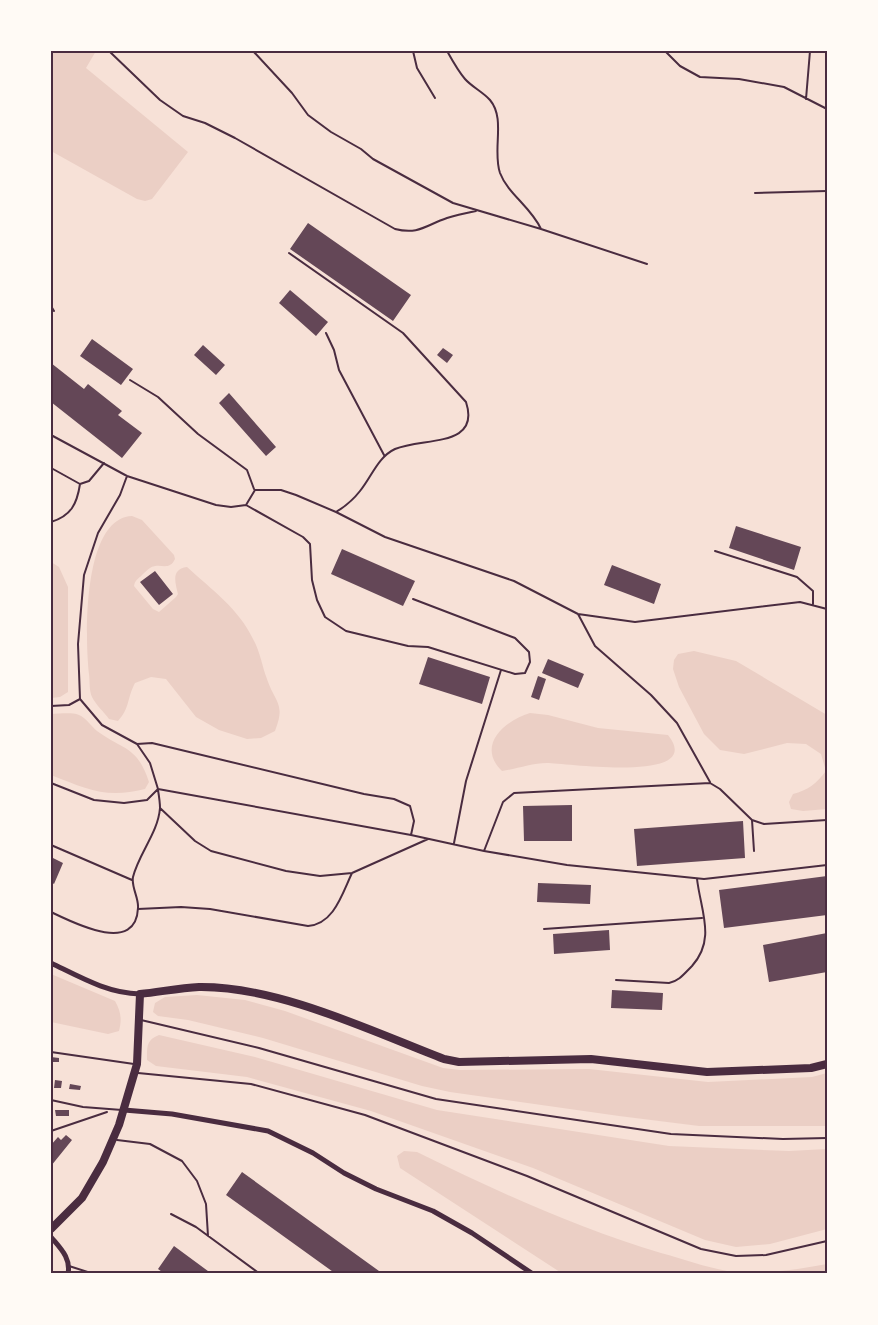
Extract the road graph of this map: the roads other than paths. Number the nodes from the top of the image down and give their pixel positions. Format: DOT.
graph roads {
  1 [pos="109,51"];
  2 [pos="253,51"];
  3 [pos="413,51"];
  4 [pos="447,51"];
  5 [pos="665,51"];
  6 [pos="810,51"];
  7 [pos="435,98"];
  8 [pos="806,99"];
  9 [pos="827,109"];
  10 [pos="827,191"];
  11 [pos="754,193"];
  12 [pos="478,211"];
  13 [pos="541,230"];
  14 [pos="289,253"];
  15 [pos="647,264"];
  16 [pos="51,306"];
  17 [pos="54,311"];
  18 [pos="326,333"];
  19 [pos="130,380"];
  20 [pos="51,435"];
  21 [pos="384,455"];
  22 [pos="104,463"];
  23 [pos="53,469"];
  24 [pos="127,476"];
  25 [pos="80,484"];
  26 [pos="255,490"];
  27 [pos="246,505"];
  28 [pos="336,512"];
  29 [pos="51,522"];
  30 [pos="715,551"];
  31 [pos="413,599"];
  32 [pos="813,604"];
  33 [pos="827,609"];
  34 [pos="578,614"];
  35 [pos="501,670"];
  36 [pos="80,699"];
  37 [pos="51,706"];
  38 [pos="137,744"];
  39 [pos="51,783"];
  40 [pos="710,783"];
  41 [pos="158,789"];
  42 [pos="160,808"];
  43 [pos="752,820"];
  44 [pos="827,820"];
  45 [pos="411,835"];
  46 [pos="428,839"];
  47 [pos="453,844"];
  48 [pos="51,845"];
  49 [pos="484,851"];
  50 [pos="754,852"];
  51 [pos="827,865"];
  52 [pos="352,873"];
  53 [pos="132,879"];
  54 [pos="697,879"];
  55 [pos="138,909"];
  56 [pos="51,912"];
  57 [pos="703,918"];
  58 [pos="544,929"];
  59 [pos="51,963"];
  60 [pos="616,981"];
  61 [pos="140,994"];
  62 [pos="139,1020"];
  63 [pos="51,1052"];
  64 [pos="827,1064"];
  65 [pos="136,1069"];
  66 [pos="51,1100"];
  67 [pos="124,1110"];
  68 [pos="110,1111"];
  69 [pos="51,1131"];
  70 [pos="827,1138"];
  71 [pos="114,1139"];
  72 [pos="171,1214"];
  73 [pos="51,1229"];
  74 [pos="208,1236"];
  75 [pos="51,1237"];
  76 [pos="827,1241"];
  77 [pos="69,1266"];
  78 [pos="68,1274"];
  79 [pos="94,1274"];
  80 [pos="260,1274"];
  81 [pos="534,1274"];
  1 -- 12 [label="lane"];
  2 -- 12 [label="lane"];
  3 -- 7 [label="lane"];
  4 -- 13 [label="lane"];
  5 -- 8 [label="lane"];
  6 -- 8 [label="lane"];
  8 -- 9 [label="lane"];
  10 -- 11 [label="lane"];
  12 -- 13 [label="lane"];
  13 -- 15 [label="lane"];
  14 -- 21 [label="lane"];
  16 -- 17 [label="lane"];
  18 -- 21 [label="lane"];
  19 -- 26 [label="lane"];
  20 -- 22 [label="lane"];
  21 -- 28 [label="lane"];
  22 -- 24 [label="lane"];
  22 -- 25 [label="lane"];
  23 -- 25 [label="lane"];
  24 -- 27 [label="lane"];
  24 -- 36 [label="lane"];
  25 -- 29 [label="lane"];
  26 -- 27 [label="lane"];
  26 -- 28 [label="lane"];
  27 -- 35 [label="lane"];
  28 -- 34 [label="lane"];
  30 -- 32 [label="lane"];
  31 -- 35 [label="lane"];
  32 -- 33 [label="lane"];
  32 -- 34 [label="lane"];
  34 -- 40 [label="lane"];
  35 -- 47 [label="lane"];
  36 -- 37 [label="lane"];
  36 -- 38 [label="lane"];
  38 -- 41 [label="lane"];
  38 -- 45 [label="lane"];
  39 -- 41 [label="lane"];
  40 -- 43 [label="lane"];
  40 -- 49 [label="lane"];
  41 -- 42 [label="lane"];
  41 -- 45 [label="lane"];
  42 -- 52 [label="lane"];
  42 -- 53 [label="lane"];
  43 -- 44 [label="lane"];
  43 -- 50 [label="lane"];
  45 -- 46 [label="lane"];
  46 -- 47 [label="lane"];
  46 -- 52 [label="lane"];
  47 -- 49 [label="lane"];
  48 -- 53 [label="lane"];
  49 -- 54 [label="lane"];
  51 -- 54 [label="lane"];
  52 -- 55 [label="lane"];
  53 -- 55 [label="lane"];
  54 -- 57 [label="lane"];
  55 -- 56 [label="lane"];
  57 -- 58 [label="lane"];
  57 -- 60 [label="lane"];
  59 -- 61 [label="street"];
  61 -- 62 [label="main road"];
  61 -- 64 [label="main road"];
  62 -- 65 [label="main road"];
  62 -- 70 [label="lane"];
  63 -- 65 [label="lane"];
  65 -- 67 [label="main road"];
  65 -- 76 [label="lane"];
  66 -- 68 [label="lane"];
  67 -- 68 [label="lane"];
  67 -- 71 [label="main road"];
  67 -- 81 [label="street"];
  68 -- 69 [label="lane"];
  71 -- 73 [label="main road"];
  71 -- 74 [label="lane"];
  72 -- 74 [label="lane"];
  74 -- 80 [label="lane"];
  75 -- 77 [label="street"];
  77 -- 78 [label="street"];
  77 -- 79 [label="lane"];
}
